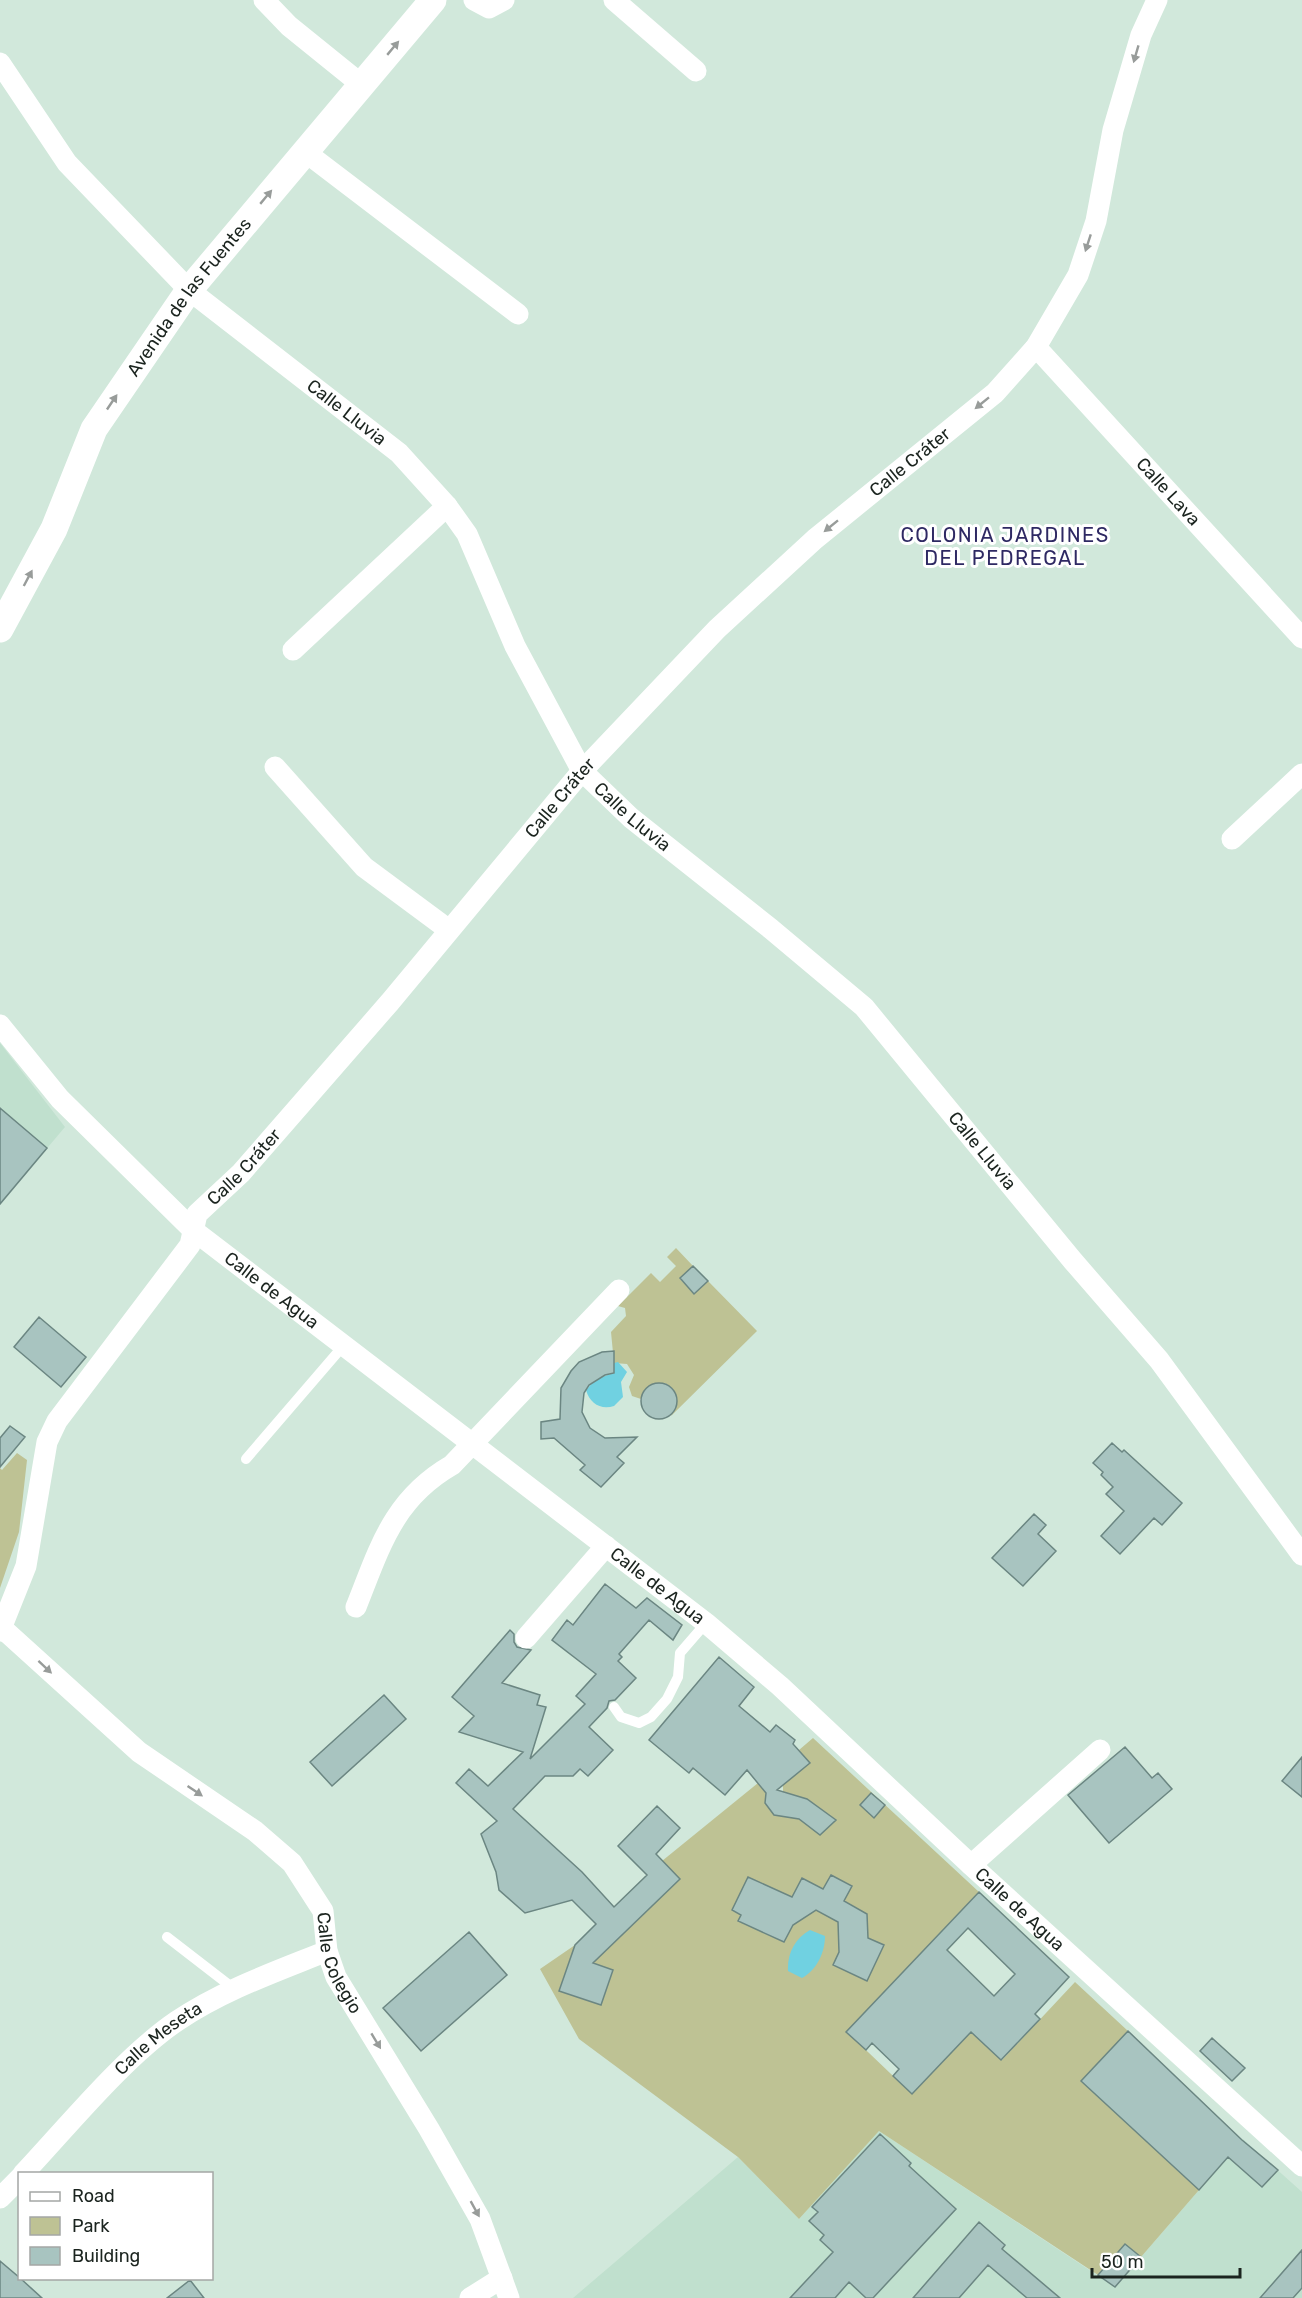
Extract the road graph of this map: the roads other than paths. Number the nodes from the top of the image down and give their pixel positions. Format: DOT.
graph roads {
  1 [pos="264,0"];
  2 [pos="434,0"];
  3 [pos="474,0"];
  4 [pos="504,0"];
  5 [pos="614,0"];
  6 [pos="1157,0"];
  7 [pos="0,63"];
  8 [pos="696,71"];
  9 [pos="362,85"];
  10 [pos="304,151"];
  11 [pos="189,290"];
  12 [pos="518,314"];
  13 [pos="1036,347"];
  14 [pos="447,506"];
  15 [pos="3,616"];
  16 [pos="1302,638"];
  17 [pos="292,650"];
  18 [pos="275,767"];
  19 [pos="582,771"];
  20 [pos="1302,774"];
  21 [pos="1232,839"];
  22 [pos="449,930"];
  23 [pos="0,1025"];
  24 [pos="193,1230"];
  25 [pos="619,1290"];
  26 [pos="344,1345"];
  27 [pos="472,1443"];
  28 [pos="246,1459"];
  29 [pos="606,1546"];
  30 [pos="1302,1555"];
  31 [pos="356,1607"];
  32 [pos="706,1623"];
  33 [pos="1,1629"];
  34 [pos="526,1638"];
  35 [pos="614,1707"];
  36 [pos="1100,1750"];
  37 [pos="971,1865"];
  38 [pos="167,1937"];
  39 [pos="327,1951"];
  40 [pos="233,1988"];
  41 [pos="1302,2166"];
  42 [pos="26,2172"];
  43 [pos="18,2180"];
  44 [pos="0,2198"];
  45 [pos="506,2288"];
  46 [pos="470,2298"];
  1 -- 9 [label="street"];
  9 -- 2 [label="street, Avenida de las Fuentes, one-way"];
  3 -- 4 [label="street"];
  5 -- 8 [label="street"];
  6 -- 13 [label="street, Calle Cráter, one-way"];
  7 -- 11 [label="street, Calle Lluvia"];
  9 -- 10 [label="street, Avenida de las Fuentes"];
  11 -- 10 [label="street, Avenida de las Fuentes, one-way"];
  10 -- 12 [label="street"];
  11 -- 14 [label="street, Calle Lluvia"];
  15 -- 11 [label="street, Avenida de las Fuentes, one-way"];
  13 -- 16 [label="street, Calle Lava"];
  13 -- 19 [label="street, Calle Cráter, one-way"];
  14 -- 17 [label="street"];
  14 -- 19 [label="street, Calle Lluvia"];
  18 -- 22 [label="street"];
  19 -- 22 [label="street, Calle Cráter"];
  19 -- 30 [label="street, Calle Lluvia"];
  20 -- 21 [label="street"];
  22 -- 24 [label="street, Calle Cráter"];
  23 -- 24 [label="street, Calle de Agua"];
  24 -- 26 [label="street, Calle de Agua"];
  24 -- 33 [label="street, Calle Cráter"];
  25 -- 27 [label="street"];
  26 -- 27 [label="street, Calle de Agua"];
  26 -- 28 [label="lane"];
  27 -- 29 [label="street, Calle de Agua"];
  27 -- 31 [label="street"];
  29 -- 32 [label="street, Calle de Agua"];
  29 -- 34 [label="street"];
  32 -- 35 [label="lane"];
  32 -- 37 [label="street, Calle de Agua"];
  33 -- 39 [label="street, Calle Colegio, one-way"];
  36 -- 37 [label="street"];
  37 -- 41 [label="street, Calle de Agua"];
  38 -- 40 [label="lane"];
  39 -- 40 [label="street, Calle Meseta"];
  39 -- 45 [label="street, Calle Colegio, one-way"];
  40 -- 42 [label="street, Calle Meseta"];
  43 -- 44 [label="street"];
  45 -- 46 [label="street"];
}
